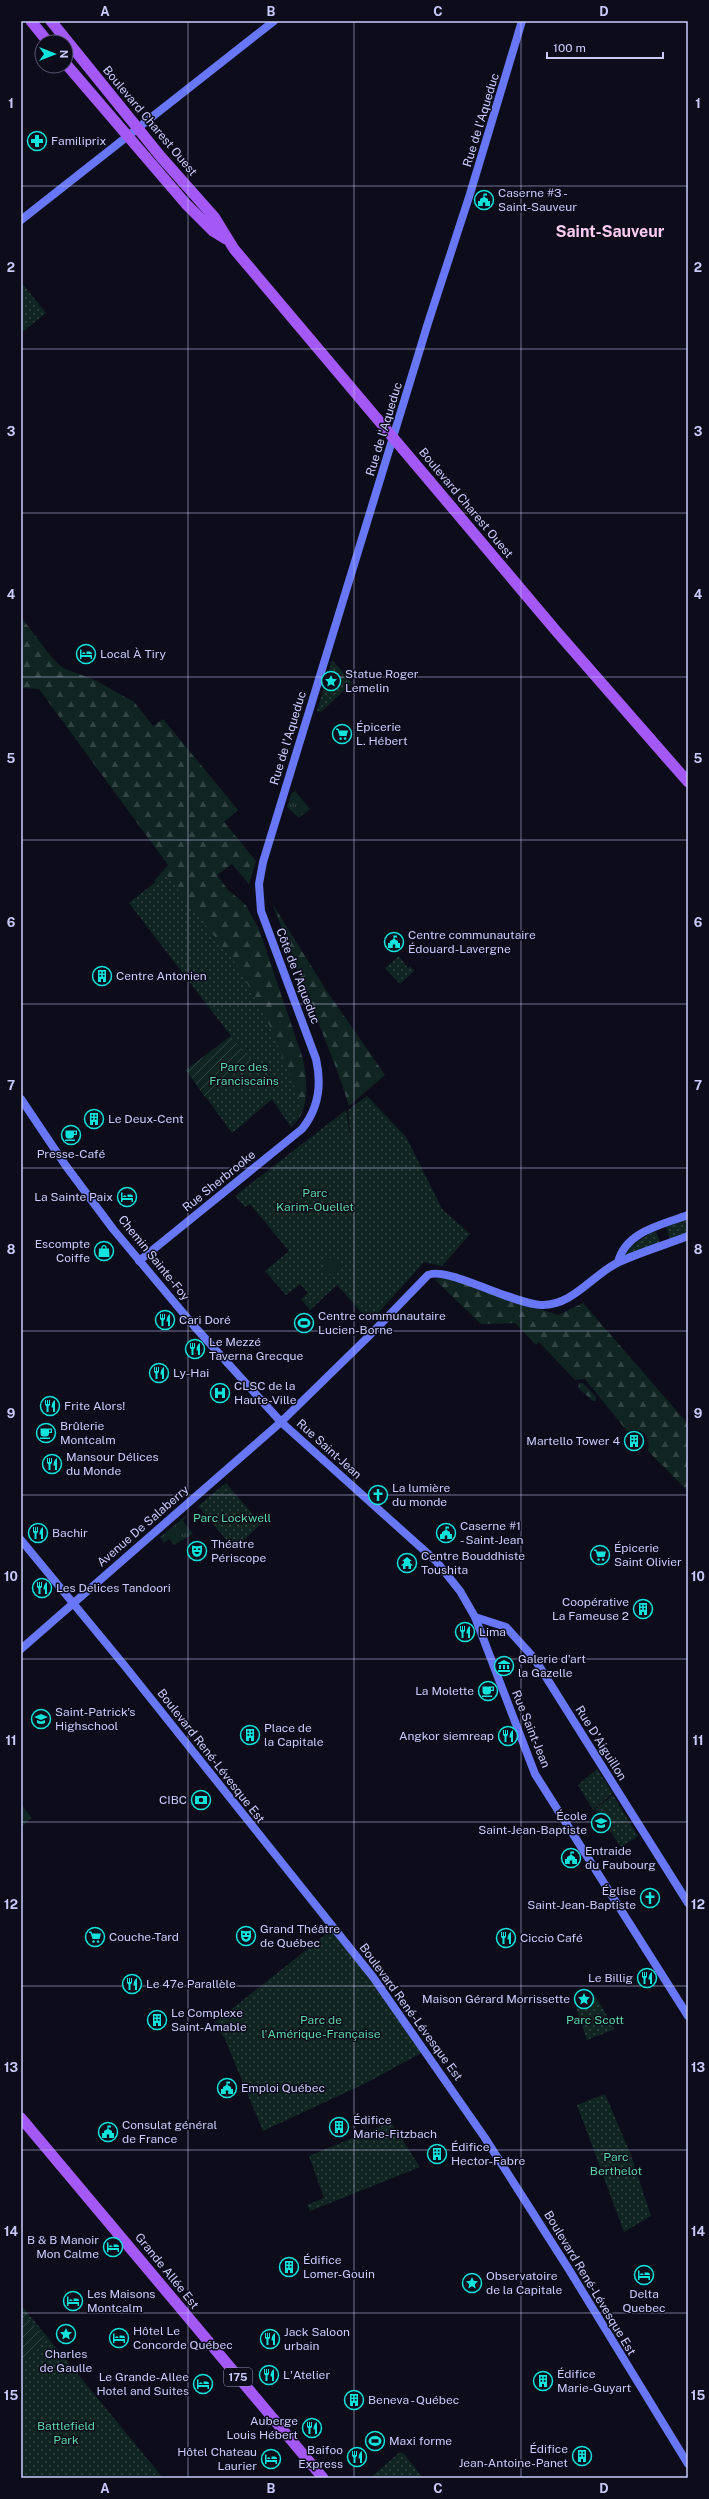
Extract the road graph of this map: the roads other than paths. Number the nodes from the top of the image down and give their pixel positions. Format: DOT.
graph roads {
  1 [pos="30,21"];
  2 [pos="51,21"];
  3 [pos="274,21"];
  4 [pos="522,21"];
  5 [pos="41,34"];
  6 [pos="74,73"];
  7 [pos="138,128"];
  8 [pos="128,136"];
  9 [pos="21,220"];
  10 [pos="226,239"];
  11 [pos="394,437"];
  12 [pos="688,782"];
  13 [pos="268,843"];
  14 [pos="21,1099"];
  15 [pos="311,1116"];
  16 [pos="688,1215"];
  17 [pos="688,1236"];
  18 [pos="139,1261"];
  19 [pos="618,1262"];
  20 [pos="281,1422"];
  21 [pos="21,1540"];
  22 [pos="73,1603"];
  23 [pos="475,1617"];
  24 [pos="21,1649"];
  25 [pos="688,1903"];
  26 [pos="688,2016"];
  27 [pos="21,2118"];
  28 [pos="688,2464"];
  29 [pos="323,2478"];
  1 -- 5 [label="main road"];
  2 -- 7 [label="main road, Boulevard Charest Ouest"];
  3 -- 7 [label="street"];
  4 -- 11 [label="street, Rue de l'Aqueduc"];
  6 -- 8 [label="main road, Boulevard Charest Ouest"];
  7 -- 8 [label="street"];
  7 -- 10 [label="main road, Boulevard Charest Ouest"];
  8 -- 9 [label="street"];
  8 -- 10 [label="main road, Boulevard Charest Ouest"];
  10 -- 11 [label="main road, Boulevard Charest Ouest"];
  11 -- 12 [label="main road, Boulevard Charest Ouest"];
  11 -- 13 [label="street, Rue de l'Aqueduc"];
  13 -- 15 [label="street, Côte de l'Aqueduc"];
  14 -- 18 [label="street, Chemin Sainte-Foy"];
  15 -- 18 [label="street, Rue Sherbrooke"];
  16 -- 19 [label="street"];
  17 -- 19 [label="street"];
  18 -- 20 [label="street, Chemin Sainte-Foy"];
  19 -- 20 [label="street, Avenue De Salaberry"];
  20 -- 22 [label="street, Avenue De Salaberry"];
  20 -- 23 [label="street, Rue Saint-Jean"];
  21 -- 22 [label="street, Boulevard René-Lévesque Est"];
  22 -- 24 [label="street, Avenue De Salaberry"];
  22 -- 28 [label="street, Boulevard René-Lévesque Est"];
  23 -- 25 [label="street, Rue D'Aiguillon"];
  23 -- 26 [label="street, Rue Saint-Jean"];
  27 -- 29 [label="main road, Grande Allée Est / 175"];
}
